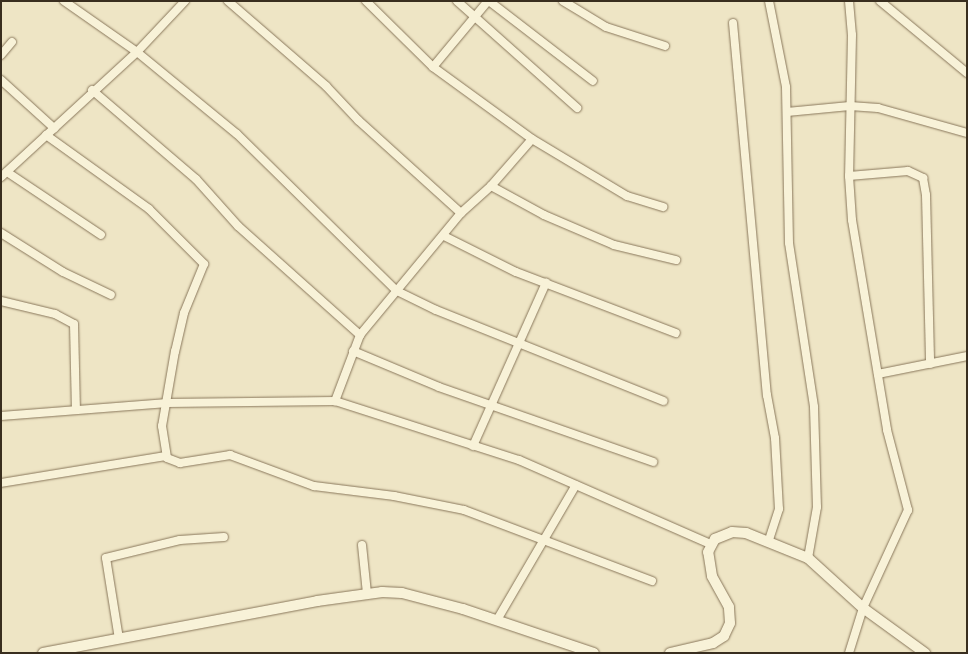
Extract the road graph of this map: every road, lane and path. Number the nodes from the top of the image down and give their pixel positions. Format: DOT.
graph roads {
  1 [pos="64,1"];
  2 [pos="185,1"];
  3 [pos="228,1"];
  4 [pos="366,1"];
  5 [pos="457,1"];
  6 [pos="563,1"];
  7 [pos="769,1"];
  8 [pos="849,1"];
  9 [pos="880,1"];
  10 [pos="486,2"];
  11 [pos="476,16"];
  12 [pos="733,23"];
  13 [pos="12,42"];
  14 [pos="665,46"];
  15 [pos="137,52"];
  16 [pos="1,55"];
  17 [pos="433,67"];
  18 [pos="967,73"];
  19 [pos="1,80"];
  20 [pos="593,81"];
  21 [pos="92,90"];
  22 [pos="850,106"];
  23 [pos="577,108"];
  24 [pos="786,112"];
  25 [pos="54,128"];
  26 [pos="967,133"];
  27 [pos="46,135"];
  28 [pos="532,139"];
  29 [pos="4,174"];
  30 [pos="849,176"];
  31 [pos="491,186"];
  32 [pos="664,207"];
  33 [pos="461,213"];
  34 [pos="1,233"];
  35 [pos="101,234"];
  36 [pos="444,236"];
  37 [pos="676,260"];
  38 [pos="546,283"];
  39 [pos="397,291"];
  40 [pos="111,295"];
  41 [pos="1,301"];
  42 [pos="676,333"];
  43 [pos="360,335"];
  44 [pos="521,344"];
  45 [pos="353,351"];
  46 [pos="967,356"];
  47 [pos="930,364"];
  48 [pos="878,374"];
  49 [pos="335,401"];
  50 [pos="663,401"];
  51 [pos="167,404"];
  52 [pos="491,406"];
  53 [pos="76,410"];
  54 [pos="1,416"];
  55 [pos="473,446"];
  56 [pos="165,456"];
  57 [pos="653,462"];
  58 [pos="1,484"];
  59 [pos="576,485"];
  60 [pos="224,537"];
  61 [pos="545,539"];
  62 [pos="769,540"];
  63 [pos="710,544"];
  64 [pos="362,545"];
  65 [pos="808,558"];
  66 [pos="652,581"];
  67 [pos="367,593"];
  68 [pos="863,608"];
  69 [pos="497,620"];
  70 [pos="119,639"];
  71 [pos="44,653"];
  72 [pos="594,653"];
  73 [pos="670,653"];
  74 [pos="849,653"];
  75 [pos="925,653"];
  1 -- 15 [label="street"];
  2 -- 15 [label="street"];
  3 -- 33 [label="street"];
  4 -- 17 [label="street"];
  5 -- 11 [label="street"];
  6 -- 14 [label="street"];
  7 -- 24 [label="street"];
  8 -- 22 [label="street"];
  9 -- 18 [label="street"];
  10 -- 11 [label="street"];
  10 -- 20 [label="street"];
  11 -- 17 [label="street"];
  11 -- 23 [label="street"];
  12 -- 62 [label="street"];
  13 -- 16 [label="street"];
  15 -- 21 [label="street"];
  15 -- 39 [label="street"];
  17 -- 28 [label="street"];
  19 -- 25 [label="street"];
  21 -- 25 [label="street"];
  21 -- 43 [label="street"];
  22 -- 24 [label="street"];
  22 -- 26 [label="street"];
  22 -- 30 [label="street"];
  24 -- 65 [label="street"];
  25 -- 27 [label="street"];
  27 -- 29 [label="street"];
  27 -- 51 [label="street"];
  28 -- 31 [label="street"];
  28 -- 32 [label="street"];
  29 -- 35 [label="street"];
  30 -- 47 [label="street"];
  30 -- 48 [label="street"];
  31 -- 33 [label="street"];
  31 -- 37 [label="street"];
  33 -- 36 [label="street"];
  34 -- 40 [label="street"];
  36 -- 38 [label="street"];
  36 -- 39 [label="street"];
  38 -- 42 [label="street"];
  38 -- 44 [label="street"];
  39 -- 43 [label="street"];
  39 -- 44 [label="street"];
  41 -- 53 [label="street"];
  43 -- 45 [label="street"];
  44 -- 50 [label="street"];
  44 -- 52 [label="street"];
  45 -- 49 [label="street"];
  45 -- 52 [label="street"];
  46 -- 47 [label="street"];
  47 -- 48 [label="street"];
  48 -- 68 [label="street"];
  49 -- 51 [label="street"];
  49 -- 55 [label="street"];
  51 -- 53 [label="street"];
  51 -- 56 [label="street"];
  52 -- 55 [label="street"];
  52 -- 57 [label="street"];
  53 -- 54 [label="street"];
  55 -- 59 [label="street"];
  56 -- 58 [label="street"];
  56 -- 61 [label="street"];
  59 -- 61 [label="street"];
  59 -- 63 [label="street"];
  60 -- 70 [label="street"];
  61 -- 66 [label="street"];
  61 -- 69 [label="street"];
  62 -- 63 [label="street"];
  62 -- 65 [label="street"];
  63 -- 73 [label="street"];
  64 -- 67 [label="street"];
  65 -- 68 [label="street"];
  67 -- 69 [label="street"];
  67 -- 70 [label="street"];
  68 -- 74 [label="street"];
  68 -- 75 [label="street"];
  69 -- 72 [label="street"];
  70 -- 71 [label="street"];
}
